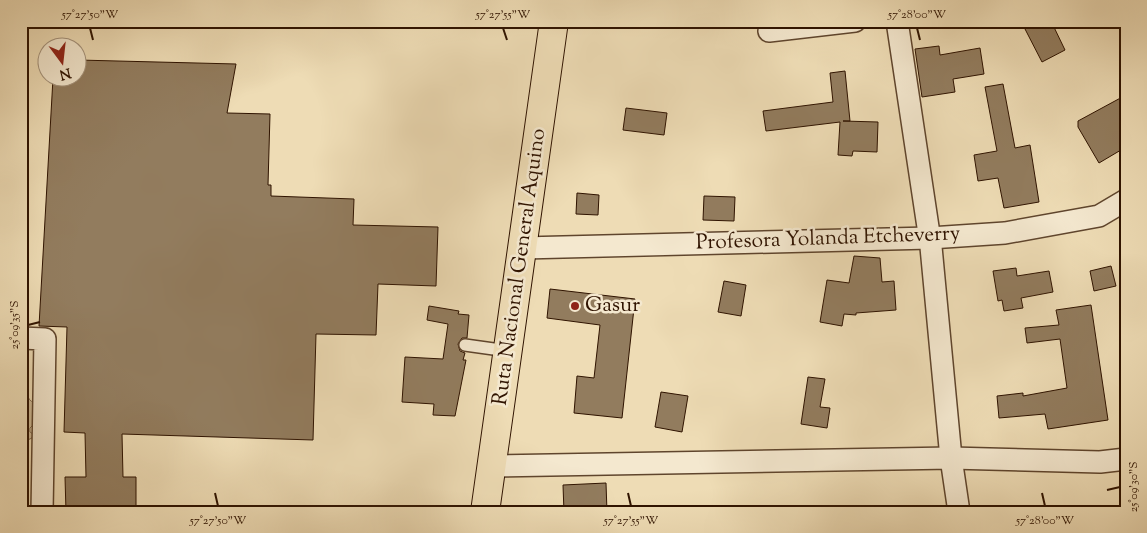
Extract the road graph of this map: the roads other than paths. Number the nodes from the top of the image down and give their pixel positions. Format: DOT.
graph roads {
  1 [pos="554,21"];
  2 [pos="855,21"];
  3 [pos="897,21"];
  4 [pos="770,31"];
  5 [pos="1126,200"];
  6 [pos="930,238"];
  7 [pos="523,248"];
  8 [pos="21,338"];
  9 [pos="465,345"];
  10 [pos="508,351"];
  11 [pos="951,458"];
  12 [pos="1126,459"];
  13 [pos="492,466"];
  14 [pos="42,512"];
  15 [pos="485,512"];
  16 [pos="959,512"];
  1 -- 7 [label="highway, Ruta Nacional General Aquino"];
  2 -- 4 [label="street"];
  3 -- 6 [label="street"];
  5 -- 6 [label="street, Profesora Yolanda Etcheverry"];
  6 -- 7 [label="street, Profesora Yolanda Etcheverry"];
  6 -- 11 [label="street"];
  7 -- 10 [label="highway, Ruta Nacional General Aquino"];
  8 -- 14 [label="street"];
  9 -- 10 [label="lane"];
  10 -- 13 [label="highway, Ruta Nacional General Aquino"];
  11 -- 12 [label="street"];
  11 -- 13 [label="street"];
  11 -- 16 [label="street"];
  13 -- 15 [label="highway, Ruta Nacional General Aquino"];
}
